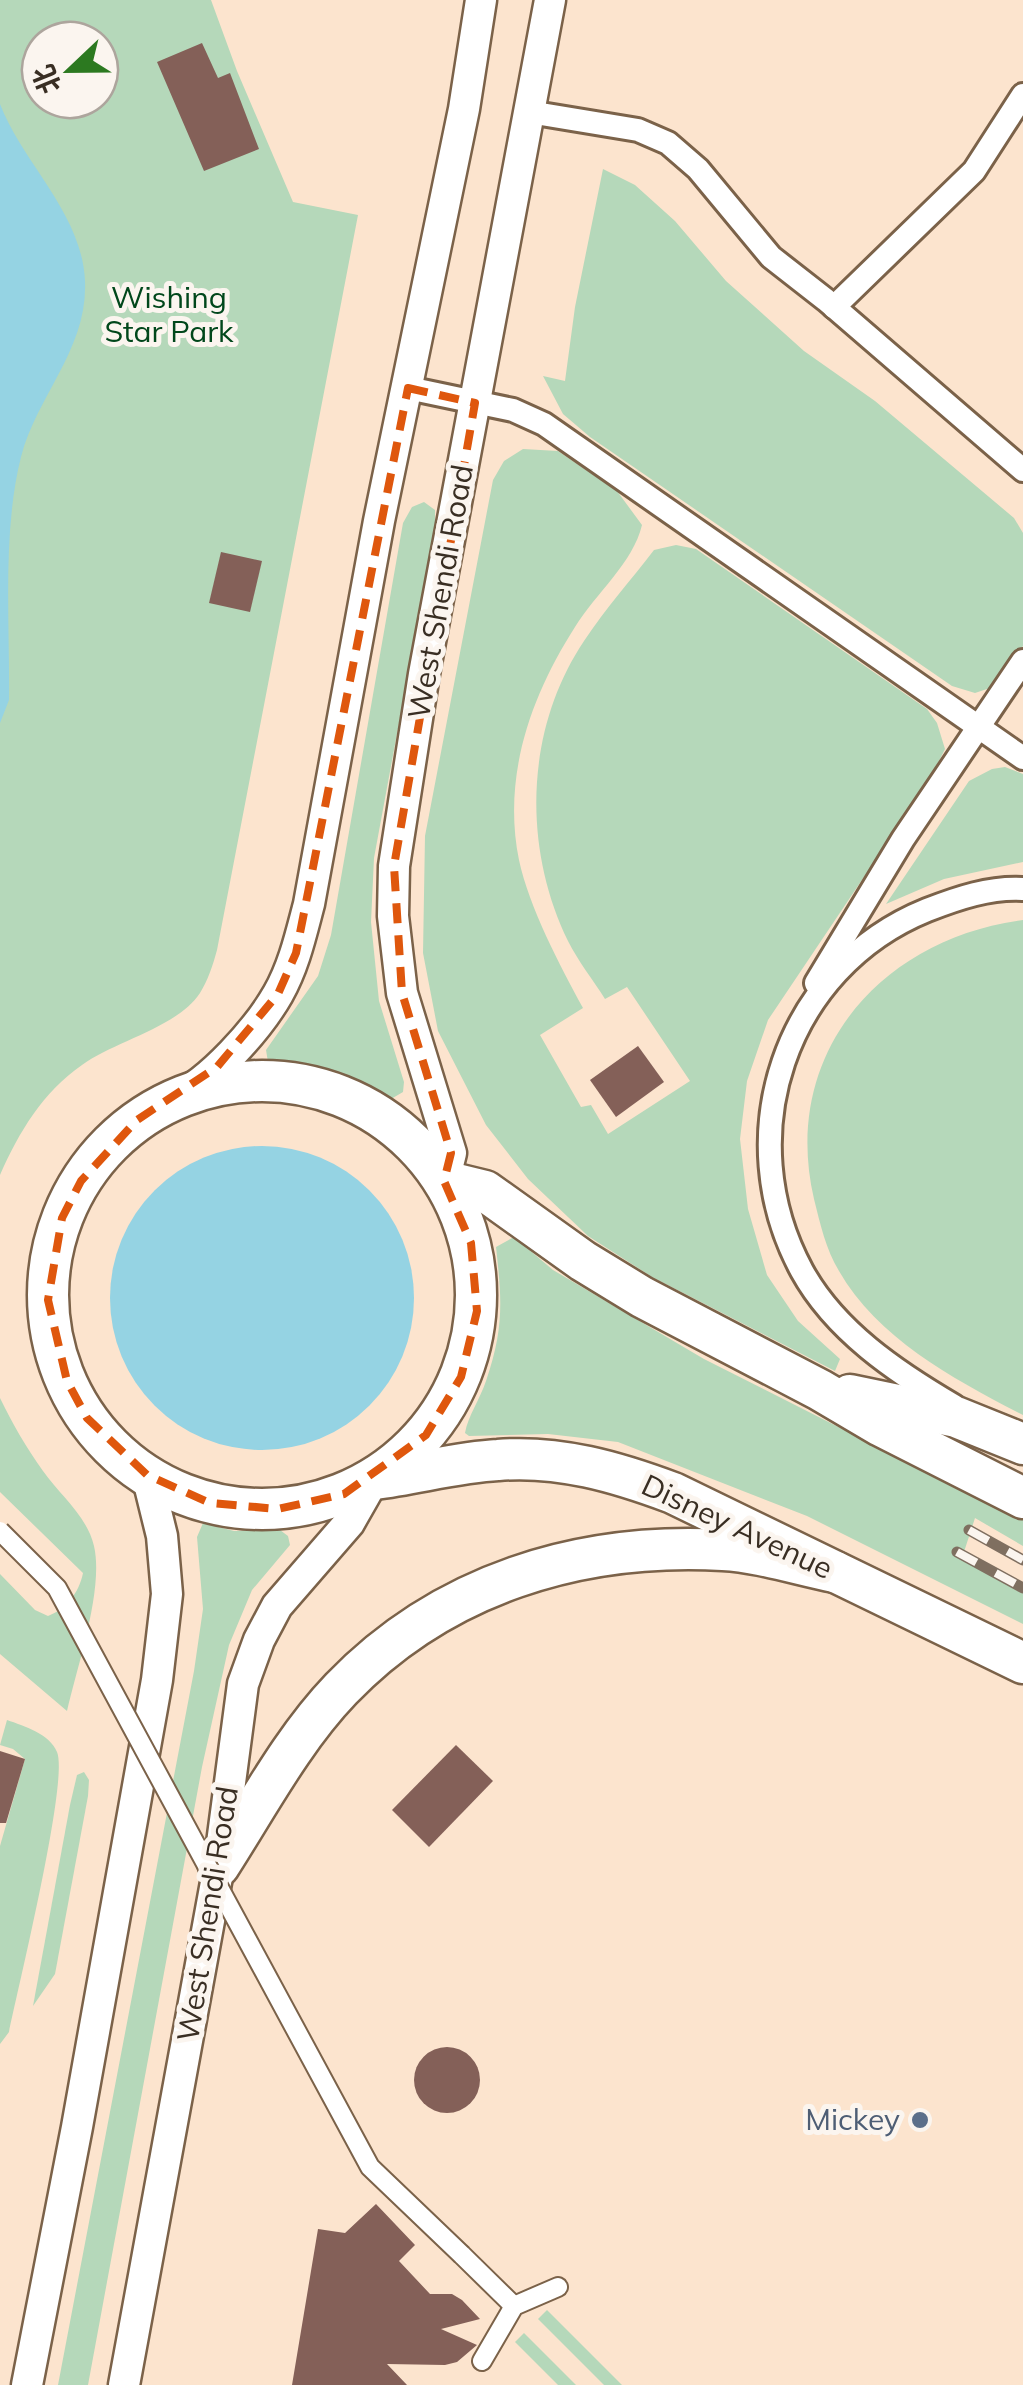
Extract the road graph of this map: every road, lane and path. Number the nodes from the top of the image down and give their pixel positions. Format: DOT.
graph roads {
  1 [pos="481,0"];
  2 [pos="550,0"];
  3 [pos="1023,95"];
  4 [pos="530,112"];
  5 [pos="834,308"];
  6 [pos="408,388"];
  7 [pos="475,403"];
  8 [pos="1023,470"];
  9 [pos="1023,661"];
  10 [pos="980,727"];
  11 [pos="1023,758"];
  12 [pos="1023,888"];
  13 [pos="790,1041"];
  14 [pos="173,1099"];
  15 [pos="444,1181"];
  16 [pos="820,1390"];
  17 [pos="1012,1438"];
  18 [pos="147,1476"];
  19 [pos="374,1479"];
  20 [pos="1023,1498"];
  21 [pos="0,1530"];
  22 [pos="835,1572"];
  23 [pos="1023,1663"];
  24 [pos="220,1866"];
  25 [pos="558,2286"];
  26 [pos="514,2306"];
  27 [pos="482,2362"];
  28 [pos="27,2385"];
  29 [pos="124,2385"];
  1 -- 6 [label="street"];
  2 -- 4 [label="street, West Shendi Road"];
  3 -- 5 [label="street"];
  4 -- 5 [label="street"];
  4 -- 7 [label="street, West Shendi Road"];
  5 -- 8 [label="street"];
  6 -- 7 [label="street"];
  6 -- 14 [label="street"];
  7 -- 10 [label="street"];
  7 -- 15 [label="street, West Shendi Road"];
  9 -- 10 [label="street"];
  10 -- 11 [label="street"];
  10 -- 13 [label="street"];
  12 -- 13 [label="street"];
  13 -- 17 [label="street"];
  14 -- 15 [label="highway"];
  14 -- 18 [label="highway"];
  15 -- 16 [label="highway"];
  15 -- 19 [label="highway"];
  16 -- 17 [label="highway"];
  16 -- 20 [label="highway"];
  18 -- 19 [label="highway"];
  18 -- 28 [label="street"];
  19 -- 22 [label="highway, Disney Avenue"];
  19 -- 24 [label="street, West Shendi Road"];
  21 -- 26 [label="street, bridge"];
  22 -- 23 [label="highway, Disney Avenue"];
  22 -- 24 [label="highway"];
  24 -- 29 [label="street, West Shendi Road"];
  25 -- 26 [label="street"];
  26 -- 27 [label="street"];
}
